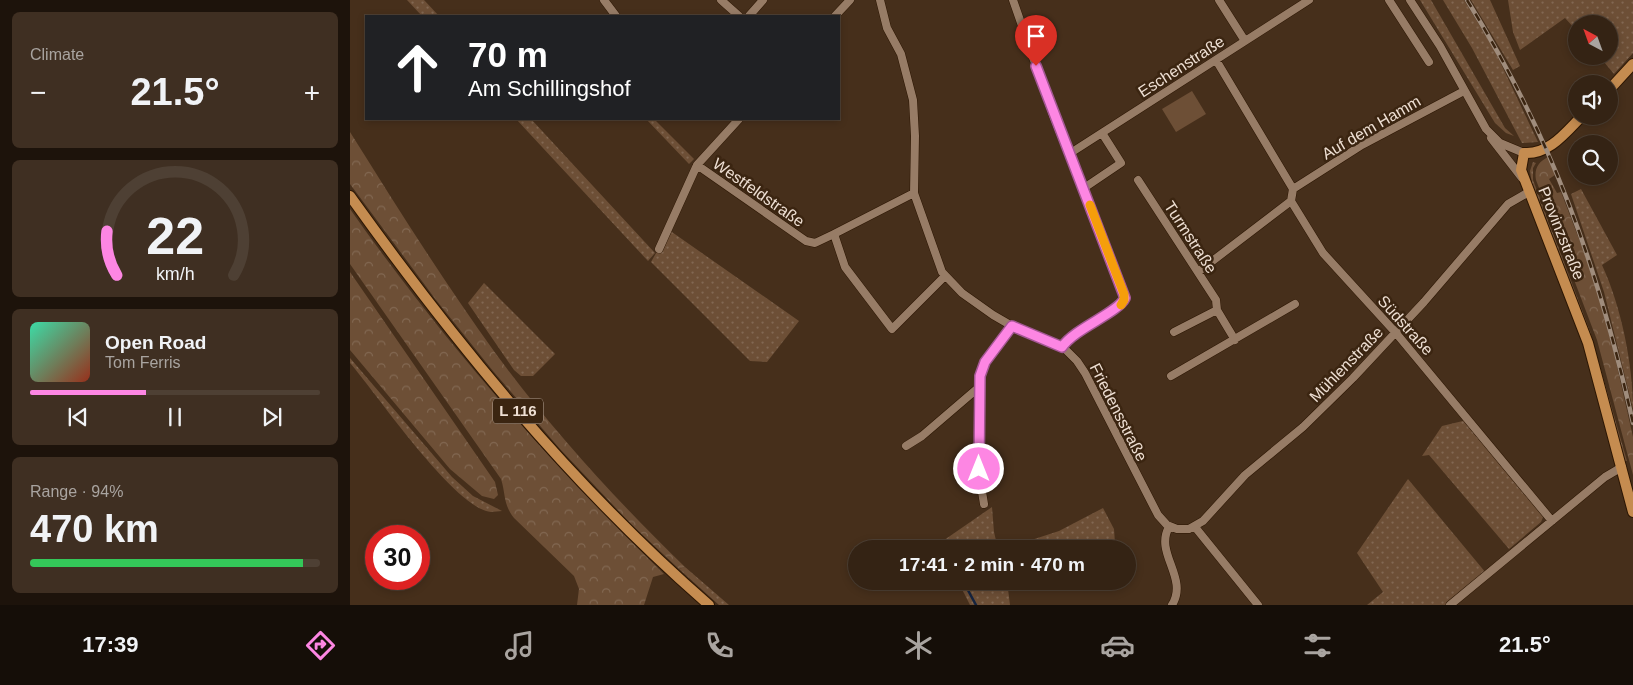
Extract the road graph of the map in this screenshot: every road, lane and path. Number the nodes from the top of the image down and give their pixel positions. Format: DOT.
graph roads {
  1 [pos="604,0"];
  2 [pos="721,0"];
  3 [pos="763,0"];
  4 [pos="850,0"];
  5 [pos="880,0"];
  6 [pos="1013,0"];
  7 [pos="1219,0"];
  8 [pos="1309,0"];
  9 [pos="1390,0"];
  10 [pos="1410,0"];
  11 [pos="615,15"];
  12 [pos="737,15"];
  13 [pos="750,15"];
  14 [pos="836,15"];
  15 [pos="1245,41"];
  16 [pos="1216,60"];
  17 [pos="1429,62"];
  18 [pos="1633,64"];
  19 [pos="1618,80"];
  20 [pos="1464,91"];
  21 [pos="738,120"];
  22 [pos="1572,125"];
  23 [pos="1488,132"];
  24 [pos="1102,133"];
  25 [pos="1524,153"];
  26 [pos="1069,154"];
  27 [pos="697,165"];
  28 [pos="1138,180"];
  29 [pos="1525,182"];
  30 [pos="1084,188"];
  31 [pos="1293,189"];
  32 [pos="1529,192"];
  33 [pos="914,193"];
  34 [pos="350,196"];
  35 [pos="1292,201"];
  36 [pos="834,234"];
  37 [pos="659,249"];
  38 [pos="1198,272"];
  39 [pos="945,276"];
  40 [pos="1295,304"];
  41 [pos="1217,310"];
  42 [pos="1012,326"];
  43 [pos="1174,332"];
  44 [pos="1396,332"];
  45 [pos="1235,340"];
  46 [pos="1062,347"];
  47 [pos="1171,376"];
  48 [pos="978,388"];
  49 [pos="906,446"];
  50 [pos="1622,467"];
  51 [pos="984,504"];
  52 [pos="1633,512"];
  53 [pos="1552,521"];
  54 [pos="1169,527"];
  55 [pos="1195,527"];
  56 [pos="709,605"];
  57 [pos="1172,605"];
  58 [pos="1258,605"];
  59 [pos="1450,605"];
  1 -- 11 [label="street"];
  2 -- 12 [label="street"];
  3 -- 13 [label="street"];
  4 -- 14 [label="street"];
  5 -- 33 [label="street, Friedensstraße"];
  6 -- 26 [label="street"];
  7 -- 15 [label="street"];
  8 -- 15 [label="street, Eschenstraße"];
  9 -- 17 [label="street"];
  10 -- 20 [label="street"];
  15 -- 16 [label="street, Eschenstraße"];
  16 -- 24 [label="street, Eschenstraße"];
  16 -- 31 [label="street"];
  18 -- 19 [label="main road"];
  20 -- 23 [label="street"];
  20 -- 31 [label="street, Auf dem Hamm"];
  21 -- 27 [label="street"];
  22 -- 25 [label="main road"];
  23 -- 25 [label="street"];
  23 -- 29 [label="street"];
  24 -- 26 [label="street, Eschenstraße"];
  24 -- 30 [label="street"];
  25 -- 29 [label="main road, Provinzstraße"];
  26 -- 30 [label="street"];
  27 -- 36 [label="street, Westfeldstraße"];
  27 -- 37 [label="street"];
  28 -- 38 [label="street, Turmstraße"];
  29 -- 32 [label="main road, Provinzstraße"];
  30 -- 46 [label="street"];
  31 -- 35 [label="street"];
  32 -- 44 [label="street, Mühlenstraße"];
  32 -- 50 [label="main road, Provinzstraße"];
  33 -- 36 [label="street, Westfeldstraße"];
  33 -- 39 [label="street, Friedensstraße"];
  34 -- 56 [label="main road, L 116"];
  35 -- 38 [label="street"];
  35 -- 44 [label="street, Südstraße"];
  36 -- 39 [label="street"];
  38 -- 41 [label="street, Turmstraße"];
  39 -- 42 [label="street, Friedensstraße"];
  40 -- 45 [label="street"];
  41 -- 43 [label="street"];
  41 -- 45 [label="street, Turmstraße"];
  42 -- 46 [label="street, Friedensstraße"];
  42 -- 48 [label="street"];
  44 -- 53 [label="street, Südstraße"];
  44 -- 55 [label="street, Mühlenstraße"];
  45 -- 47 [label="street"];
  46 -- 54 [label="street, Friedensstraße"];
  48 -- 49 [label="street"];
  48 -- 51 [label="street"];
  50 -- 52 [label="main road, Provinzstraße"];
  50 -- 53 [label="street"];
  53 -- 59 [label="street"];
  54 -- 55 [label="street"];
  54 -- 57 [label="street"];
  55 -- 58 [label="street"];
}
